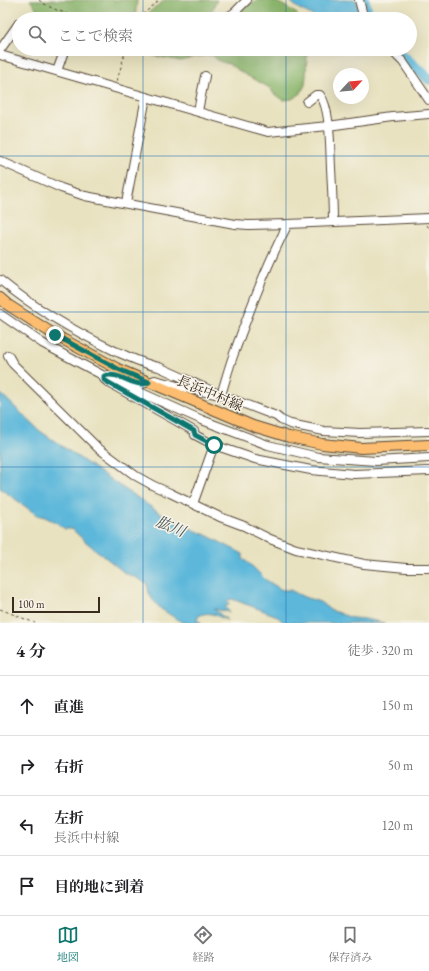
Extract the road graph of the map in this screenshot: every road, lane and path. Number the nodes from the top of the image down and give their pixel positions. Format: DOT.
graph roads {
  1 [pos="39,0"];
  2 [pos="160,0"];
  3 [pos="247,0"];
  4 [pos="359,0"];
  5 [pos="64,12"];
  6 [pos="146,12"];
  7 [pos="235,12"];
  8 [pos="362,12"];
  9 [pos="12,33"];
  10 [pos="0,50"];
  11 [pos="0,55"];
  12 [pos="62,56"];
  13 [pos="124,56"];
  14 [pos="397,56"];
  15 [pos="57,71"];
  16 [pos="205,76"];
  17 [pos="115,88"];
  18 [pos="146,97"];
  19 [pos="429,100"];
  20 [pos="307,102"];
  21 [pos="198,111"];
  22 [pos="429,114"];
  23 [pos="328,126"];
  24 [pos="0,161"];
  25 [pos="126,203"];
  26 [pos="429,218"];
  27 [pos="334,222"];
  28 [pos="288,224"];
  29 [pos="0,280"];
  30 [pos="0,298"];
  31 [pos="0,314"];
  32 [pos="8,355"];
  33 [pos="104,376"];
  34 [pos="149,382"];
  35 [pos="221,394"];
  36 [pos="429,431"];
  37 [pos="214,445"];
  38 [pos="429,445"];
  39 [pos="429,458"];
  40 [pos="429,471"];
  41 [pos="193,504"];
  42 [pos="429,568"];
  43 [pos="0,609"];
  44 [pos="34,623"];
  1 -- 5 [label="path"];
  2 -- 6 [label="path"];
  3 -- 7 [label="street"];
  4 -- 8 [label="street"];
  9 -- 10 [label="street"];
  11 -- 15 [label="street"];
  12 -- 15 [label="street"];
  13 -- 17 [label="path"];
  14 -- 19 [label="street"];
  15 -- 17 [label="street"];
  16 -- 21 [label="street"];
  17 -- 18 [label="street"];
  18 -- 21 [label="street"];
  18 -- 25 [label="street"];
  20 -- 23 [label="street"];
  21 -- 23 [label="street"];
  22 -- 23 [label="street"];
  23 -- 27 [label="street"];
  24 -- 25 [label="street"];
  25 -- 28 [label="street"];
  26 -- 27 [label="street"];
  27 -- 28 [label="street"];
  28 -- 35 [label="street"];
  29 -- 35 [label="street"];
  30 -- 34 [label="main road, 長浜中村線"];
  31 -- 33 [label="street"];
  32 -- 41 [label="street"];
  33 -- 34 [label="street"];
  33 -- 37 [label="street"];
  33 -- 39 [label="street"];
  34 -- 35 [label="street"];
  34 -- 38 [label="main road, 長浜中村線"];
  35 -- 36 [label="street"];
  37 -- 40 [label="street"];
  37 -- 41 [label="street"];
  41 -- 42 [label="street"];
  43 -- 44 [label="path"];
}
